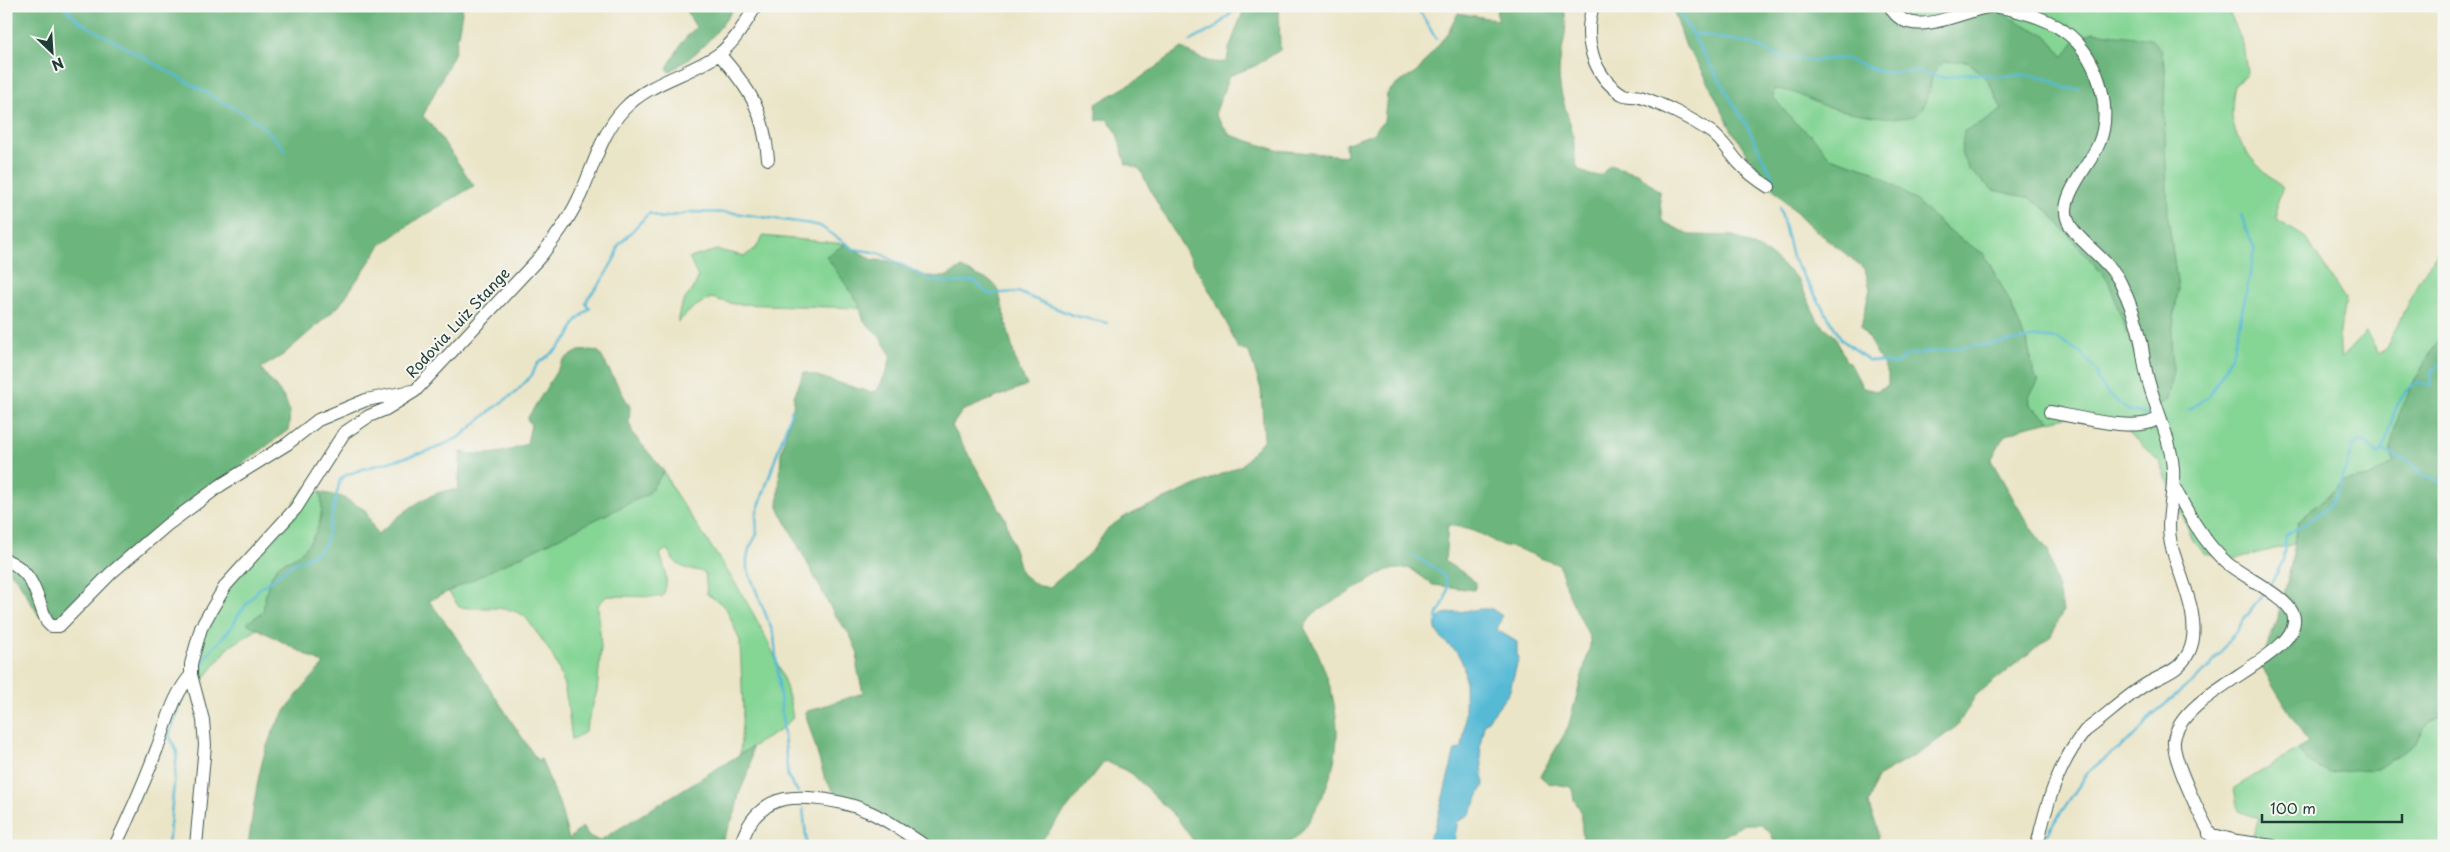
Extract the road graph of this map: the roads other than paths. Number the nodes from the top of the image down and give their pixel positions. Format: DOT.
graph roads {
  1 [pos="756,6"];
  2 [pos="1593,6"];
  3 [pos="1890,6"];
  4 [pos="1993,6"];
  5 [pos="719,54"];
  6 [pos="768,159"];
  7 [pos="1769,187"];
  8 [pos="415,391"];
  9 [pos="2050,412"];
  10 [pos="2159,417"];
  11 [pos="2173,485"];
  12 [pos="6,560"];
  13 [pos="191,675"];
  14 [pos="2209,834"];
  15 [pos="115,846"];
  16 [pos="196,846"];
  17 [pos="740,846"];
  18 [pos="925,846"];
  19 [pos="2038,846"];
  20 [pos="2218,846"];
  21 [pos="2273,846"];
  1 -- 5 [label="street, Rodovia Luiz Stange"];
  2 -- 7 [label="street"];
  3 -- 4 [label="street"];
  4 -- 10 [label="street"];
  5 -- 6 [label="street"];
  5 -- 8 [label="street, Rodovia Luiz Stange"];
  8 -- 12 [label="street"];
  8 -- 13 [label="street, Rodovia Luiz Stange"];
  9 -- 10 [label="street"];
  10 -- 11 [label="street"];
  11 -- 14 [label="street"];
  11 -- 19 [label="street"];
  13 -- 15 [label="street"];
  13 -- 16 [label="street, Rodovia Luiz Stange"];
  14 -- 20 [label="street"];
  14 -- 21 [label="street"];
  17 -- 18 [label="street"];
}
